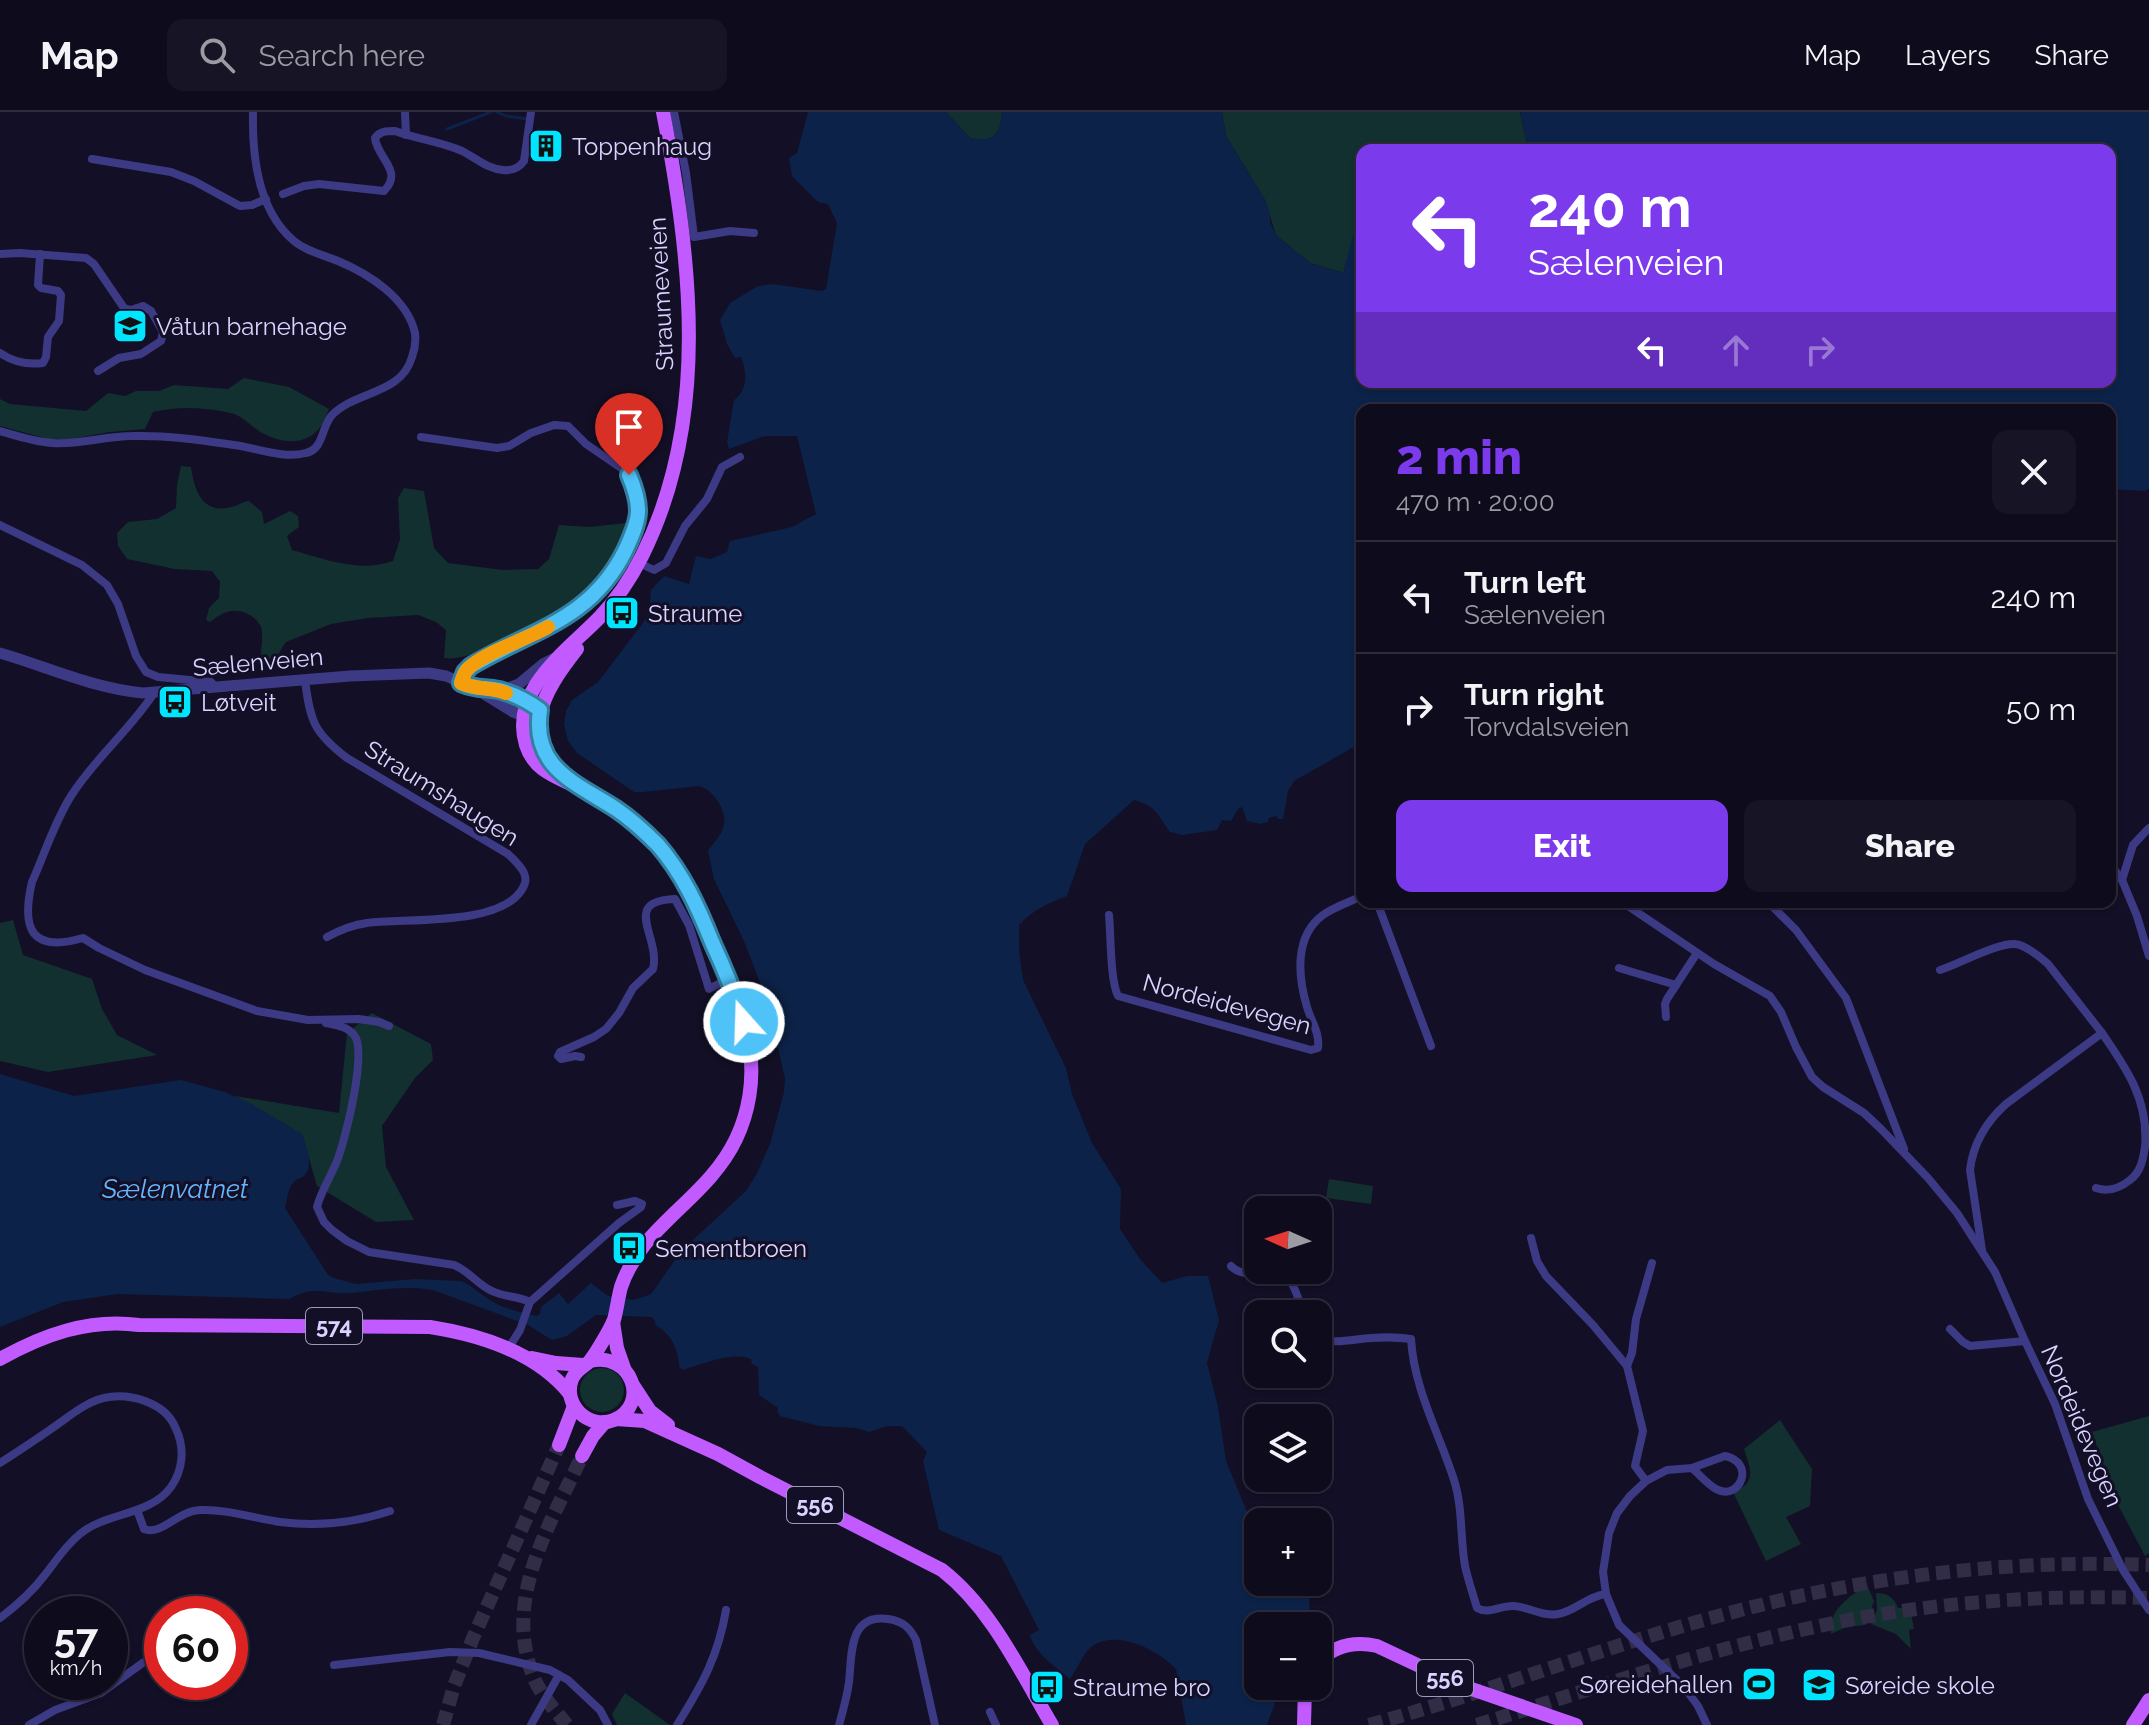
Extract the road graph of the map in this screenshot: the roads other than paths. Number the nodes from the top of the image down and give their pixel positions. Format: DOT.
graph roads {
  1 [pos="253,112"];
  2 [pos="405,112"];
  3 [pos="531,112"];
  4 [pos="663,112"];
  5 [pos="674,112"];
  6 [pos="406,135"];
  7 [pos="92,159"];
  8 [pos="283,194"];
  9 [pos="266,199"];
  10 [pos="754,233"];
  11 [pos="0,254"];
  12 [pos="40,254"];
  13 [pos="0,353"];
  14 [pos="98,371"];
  15 [pos="0,431"];
  16 [pos="421,437"];
  17 [pos="740,457"];
  18 [pos="0,525"];
  19 [pos="639,563"];
  20 [pos="598,619"];
  21 [pos="0,653"];
  22 [pos="559,655"];
  23 [pos="305,680"];
  24 [pos="461,683"];
  25 [pos="216,687"];
  26 [pos="476,689"];
  27 [pos="500,691"];
  28 [pos="154,693"];
  29 [pos="531,709"];
  30 [pos="2149,828"];
  31 [pos="2116,872"];
  32 [pos="2122,880"];
  33 [pos="1356,899"];
  34 [pos="1379,908"];
  35 [pos="1631,908"];
  36 [pos="1774,908"];
  37 [pos="1109,915"];
  38 [pos="327,937"];
  39 [pos="1697,953"];
  40 [pos="2149,956"];
  41 [pos="1619,968"];
  42 [pos="1940,970"];
  43 [pos="728,979"];
  44 [pos="1676,985"];
  45 [pos="1666,1017"];
  46 [pos="308,1020"];
  47 [pos="389,1026"];
  48 [pos="2102,1033"];
  49 [pos="1431,1046"];
  50 [pos="581,1057"];
  51 [pos="1906,1154"];
  52 [pos="2096,1188"];
  53 [pos="617,1205"];
  54 [pos="1531,1238"];
  55 [pos="1982,1251"];
  56 [pos="1652,1263"];
  57 [pos="1231,1266"];
  58 [pos="1298,1300"];
  59 [pos="530,1302"];
  60 [pos="613,1322"];
  61 [pos="139,1325"];
  62 [pos="1950,1329"];
  63 [pos="1332,1341"];
  64 [pos="2025,1341"];
  65 [pos="508,1349"];
  66 [pos="524,1356"];
  67 [pos="0,1359"];
  68 [pos="586,1363"];
  69 [pos="1627,1366"];
  70 [pos="624,1368"];
  71 [pos="0,1370"];
  72 [pos="633,1385"];
  73 [pos="572,1400"];
  74 [pos="610,1421"];
  75 [pos="687,1441"];
  76 [pos="559,1445"];
  77 [pos="582,1456"];
  78 [pos="0,1463"];
  79 [pos="1692,1468"];
  80 [pos="1646,1481"];
  81 [pos="137,1510"];
  82 [pos="390,1511"];
  83 [pos="1606,1594"];
  84 [pos="726,1610"];
  85 [pos="2149,1610"];
  86 [pos="0,1618"];
  87 [pos="1332,1651"];
  88 [pos="144,1662"];
  89 [pos="334,1665"];
  90 [pos="559,1675"];
  91 [pos="1305,1700"];
  92 [pos="2149,1700"];
  93 [pos="990,1712"];
  94 [pos="1701,1713"];
  95 [pos="29,1725"];
  96 [pos="531,1725"];
  97 [pos="608,1725"];
  98 [pos="677,1725"];
  99 [pos="839,1725"];
  100 [pos="935,1725"];
  101 [pos="996,1725"];
  102 [pos="1052,1725"];
  103 [pos="1304,1725"];
  104 [pos="1576,1725"];
  105 [pos="1700,1725"];
  106 [pos="1707,1725"];
  107 [pos="2133,1725"];
  1 -- 9 [label="street"];
  2 -- 6 [label="street"];
  3 -- 6 [label="street"];
  4 -- 19 [label="main road, Straumeveien"];
  5 -- 10 [label="street"];
  6 -- 8 [label="street"];
  7 -- 9 [label="street"];
  9 -- 15 [label="street"];
  11 -- 12 [label="street"];
  12 -- 13 [label="street"];
  12 -- 14 [label="street"];
  16 -- 24 [label="street"];
  17 -- 19 [label="street"];
  18 -- 25 [label="street"];
  19 -- 20 [label="main road, Straumeveien"];
  20 -- 22 [label="main road, Straumeveien"];
  20 -- 29 [label="main road, Straumeveien"];
  21 -- 28 [label="street, Sælenveien"];
  22 -- 27 [label="street, Straumeveien"];
  22 -- 29 [label="main road, Straumeveien"];
  23 -- 24 [label="street, Sælenveien"];
  23 -- 25 [label="street, Sælenveien"];
  23 -- 38 [label="street, Straumshaugen"];
  24 -- 26 [label="street, Sælenveien"];
  25 -- 28 [label="street, Sælenveien"];
  26 -- 27 [label="street, Sælenveien"];
  26 -- 29 [label="street, Sælenveien"];
  27 -- 29 [label="street, Sælenveien"];
  28 -- 46 [label="street"];
  29 -- 43 [label="main road, 556"];
  30 -- 32 [label="street"];
  31 -- 32 [label="street"];
  32 -- 40 [label="street"];
  33 -- 37 [label="street, Nordeidevegen"];
  34 -- 49 [label="street"];
  35 -- 39 [label="street, Nordeidevegen"];
  36 -- 51 [label="street, Nordeidevegen"];
  39 -- 44 [label="street"];
  39 -- 51 [label="street, Nordeidevegen"];
  41 -- 44 [label="street"];
  42 -- 48 [label="street"];
  43 -- 50 [label="street"];
  43 -- 60 [label="main road, 556"];
  44 -- 45 [label="street"];
  46 -- 47 [label="street"];
  46 -- 59 [label="street"];
  48 -- 52 [label="street"];
  48 -- 55 [label="street"];
  51 -- 55 [label="street, Nordeidevegen"];
  53 -- 59 [label="street"];
  54 -- 69 [label="street"];
  55 -- 64 [label="street, Nordeidevegen"];
  56 -- 69 [label="street"];
  57 -- 58 [label="street"];
  59 -- 65 [label="street"];
  60 -- 68 [label="main road, 556"];
  60 -- 70 [label="main road, 556"];
  61 -- 65 [label="main road, 574"];
  61 -- 67 [label="main road, 574"];
  61 -- 71 [label="main road, 574"];
  62 -- 64 [label="street, Nordeidevegen"];
  63 -- 83 [label="street"];
  64 -- 85 [label="street, Nordeidevegen"];
  65 -- 66 [label="main road, 574"];
  66 -- 68 [label="main road, 574"];
  66 -- 73 [label="main road, 574"];
  68 -- 70 [label="main road"];
  68 -- 73 [label="main road, 556"];
  69 -- 80 [label="street"];
  70 -- 72 [label="main road, 556"];
  72 -- 74 [label="main road"];
  72 -- 75 [label="main road, 556"];
  73 -- 74 [label="main road, 556"];
  73 -- 76 [label="main road"];
  74 -- 75 [label="main road, 556"];
  74 -- 77 [label="main road"];
  75 -- 102 [label="main road, 556"];
  78 -- 81 [label="street"];
  79 -- 79 [label="street"];
  79 -- 80 [label="street"];
  80 -- 83 [label="street"];
  81 -- 82 [label="street"];
  81 -- 86 [label="street"];
  83 -- 94 [label="street"];
  84 -- 98 [label="street"];
  87 -- 104 [label="main road, 556"];
  88 -- 95 [label="street"];
  89 -- 90 [label="street"];
  90 -- 96 [label="street"];
  90 -- 97 [label="street"];
  91 -- 103 [label="main road"];
  92 -- 107 [label="main road"];
  93 -- 101 [label="street"];
  94 -- 105 [label="street"];
  94 -- 106 [label="street"];
  99 -- 100 [label="street"];
}
